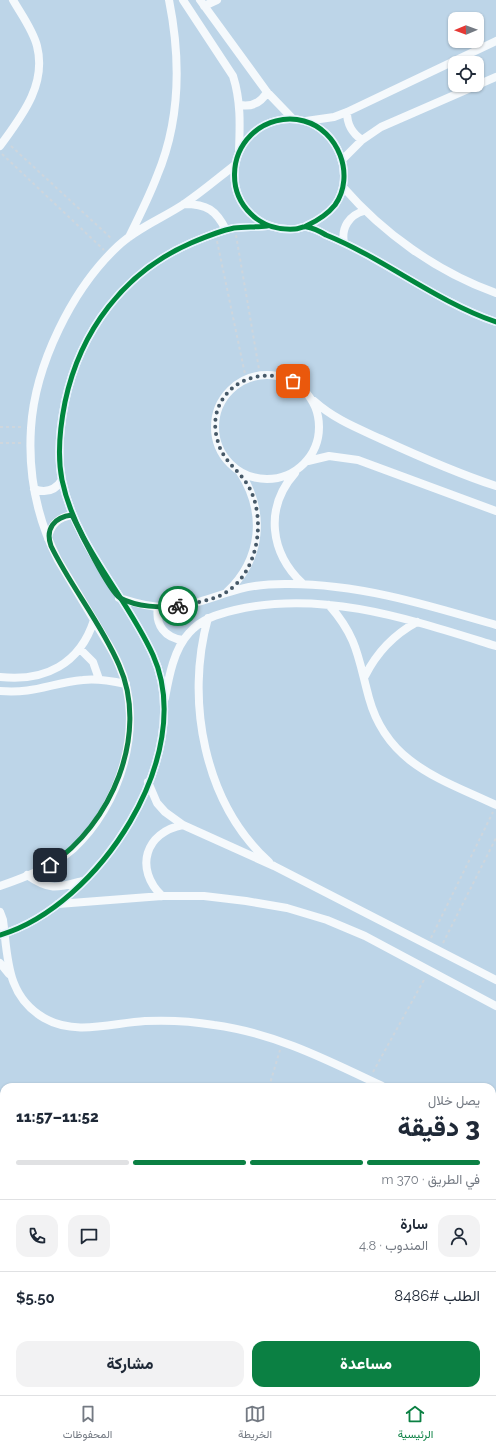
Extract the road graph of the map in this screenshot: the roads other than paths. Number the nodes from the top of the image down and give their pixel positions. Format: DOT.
graph roads {
  1 [pos="13,0"];
  2 [pos="169,0"];
  3 [pos="183,0"];
  4 [pos="217,0"];
  5 [pos="202,3"];
  6 [pos="496,41"];
  7 [pos="496,77"];
  8 [pos="267,92"];
  9 [pos="240,105"];
  10 [pos="347,112"];
  11 [pos="293,119"];
  12 [pos="306,122"];
  13 [pos="362,140"];
  14 [pos="2,143"];
  15 [pos="238,153"];
  16 [pos="342,160"];
  17 [pos="235,165"];
  18 [pos="343,187"];
  19 [pos="184,204"];
  20 [pos="364,211"];
  21 [pos="267,226"];
  22 [pos="306,226"];
  23 [pos="226,230"];
  24 [pos="129,237"];
  25 [pos="344,243"];
  26 [pos="496,293"];
  27 [pos="496,322"];
  28 [pos="312,399"];
  29 [pos="301,467"];
  30 [pos="240,472"];
  31 [pos="62,480"];
  32 [pos="496,486"];
  33 [pos="34,489"];
  34 [pos="496,511"];
  35 [pos="72,515"];
  36 [pos="48,538"];
  37 [pos="303,584"];
  38 [pos="225,594"];
  39 [pos="119,598"];
  40 [pos="329,605"];
  41 [pos="158,607"];
  42 [pos="208,618"];
  43 [pos="94,620"];
  44 [pos="417,622"];
  45 [pos="496,624"];
  46 [pos="183,640"];
  47 [pos="496,646"];
  48 [pos="80,649"];
  49 [pos="0,676"];
  50 [pos="365,676"];
  51 [pos="99,679"];
  52 [pos="126,684"];
  53 [pos="0,691"];
  54 [pos="164,704"];
  55 [pos="148,782"];
  56 [pos="496,806"];
  57 [pos="183,825"];
  58 [pos="274,866"];
  59 [pos="27,875"];
  60 [pos="85,880"];
  61 [pos="0,886"];
  62 [pos="162,896"];
  63 [pos="58,904"];
  64 [pos="0,912"];
  65 [pos="2,934"];
  66 [pos="0,963"];
  67 [pos="9,974"];
  68 [pos="496,980"];
  69 [pos="496,1006"];
  70 [pos="375,1083"];
  1 -- 14 [label="street"];
  2 -- 24 [label="street"];
  3 -- 9 [label="street"];
  4 -- 5 [label="street"];
  5 -- 8 [label="street"];
  6 -- 10 [label="street"];
  7 -- 13 [label="street"];
  8 -- 9 [label="street"];
  8 -- 11 [label="street"];
  9 -- 15 [label="street"];
  10 -- 12 [label="street"];
  10 -- 13 [label="street"];
  11 -- 12 [label="street"];
  11 -- 15 [label="street"];
  12 -- 16 [label="street"];
  13 -- 16 [label="street"];
  15 -- 17 [label="street"];
  16 -- 18 [label="street"];
  17 -- 19 [label="street"];
  17 -- 21 [label="street"];
  18 -- 20 [label="street"];
  18 -- 22 [label="street"];
  19 -- 23 [label="street"];
  19 -- 24 [label="street"];
  20 -- 25 [label="street"];
  20 -- 26 [label="street"];
  21 -- 22 [label="street"];
  21 -- 23 [label="street"];
  22 -- 25 [label="street"];
  23 -- 31 [label="street"];
  24 -- 33 [label="street"];
  25 -- 27 [label="street"];
  28 -- 29 [label="street"];
  28 -- 30 [label="street"];
  28 -- 32 [label="street"];
  29 -- 30 [label="street"];
  29 -- 34 [label="street"];
  29 -- 37 [label="street"];
  30 -- 38 [label="street"];
  31 -- 33 [label="street"];
  31 -- 35 [label="street"];
  33 -- 36 [label="street"];
  35 -- 36 [label="street"];
  35 -- 39 [label="street"];
  36 -- 43 [label="street"];
  37 -- 38 [label="street"];
  37 -- 45 [label="street"];
  38 -- 41 [label="street"];
  39 -- 41 [label="street"];
  39 -- 54 [label="street"];
  40 -- 42 [label="street"];
  40 -- 44 [label="street"];
  40 -- 50 [label="street"];
  41 -- 46 [label="street"];
  42 -- 46 [label="street"];
  42 -- 58 [label="street"];
  43 -- 48 [label="street"];
  43 -- 52 [label="street"];
  44 -- 47 [label="street"];
  44 -- 50 [label="street"];
  46 -- 54 [label="street"];
  48 -- 49 [label="street"];
  48 -- 51 [label="street"];
  50 -- 56 [label="street"];
  51 -- 52 [label="street"];
  51 -- 53 [label="street"];
  52 -- 59 [label="street"];
  54 -- 55 [label="street"];
  55 -- 57 [label="street"];
  55 -- 60 [label="street"];
  57 -- 58 [label="street"];
  57 -- 62 [label="street"];
  58 -- 68 [label="street"];
  59 -- 60 [label="street"];
  59 -- 61 [label="street"];
  60 -- 63 [label="street"];
  62 -- 63 [label="street"];
  62 -- 69 [label="street"];
  63 -- 65 [label="street"];
  64 -- 65 [label="street"];
  65 -- 67 [label="street"];
  66 -- 67 [label="street"];
  67 -- 70 [label="street"];
}
